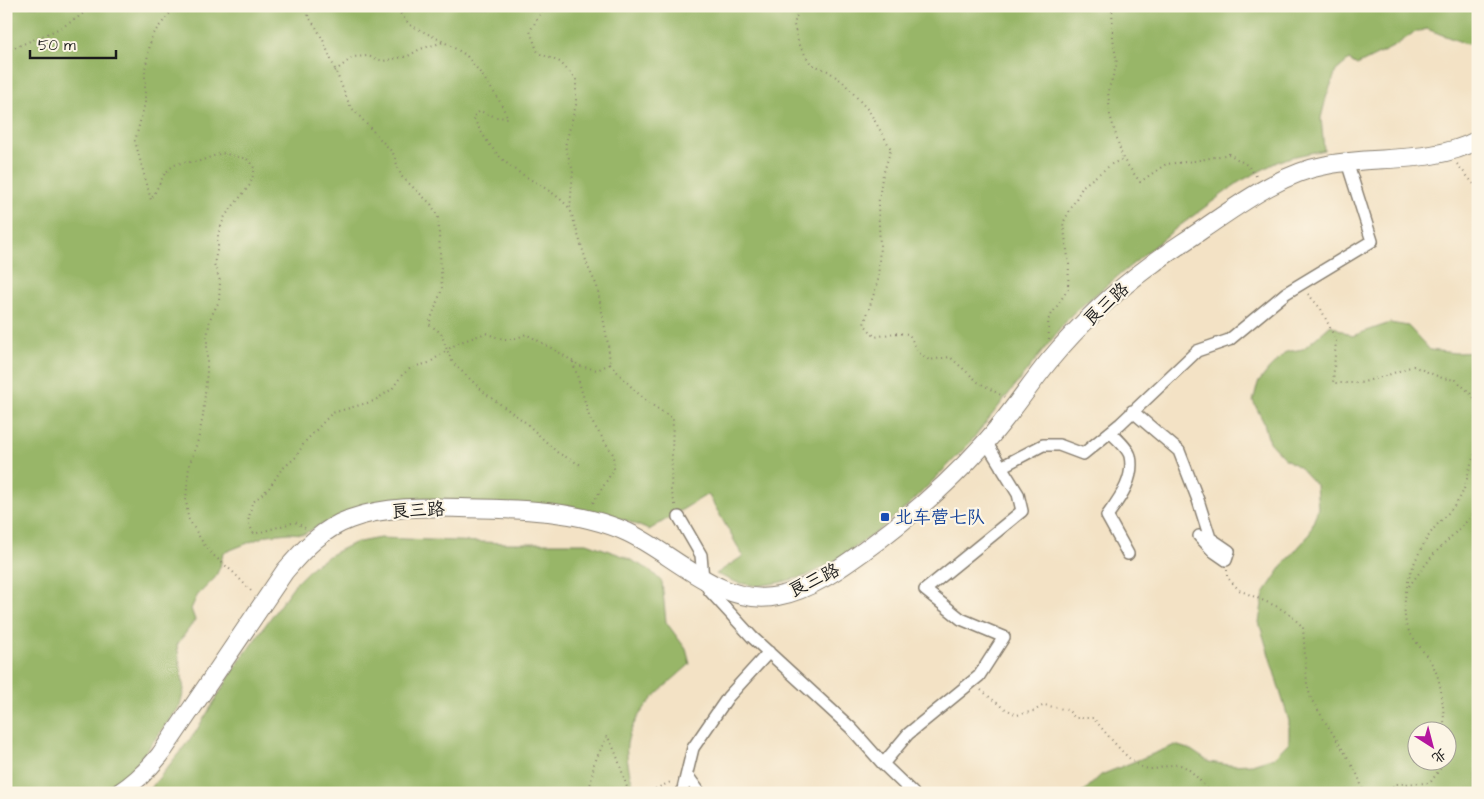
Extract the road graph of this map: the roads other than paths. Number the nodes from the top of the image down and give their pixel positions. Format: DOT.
graph roads {
  1 [pos="1478,140"];
  2 [pos="1347,162"];
  3 [pos="1132,411"];
  4 [pos="1110,432"];
  5 [pos="986,442"];
  6 [pos="1001,467"];
  7 [pos="679,517"];
  8 [pos="1199,536"];
  9 [pos="1128,554"];
  10 [pos="703,579"];
  11 [pos="768,652"];
  12 [pos="883,764"];
  13 [pos="687,775"];
  14 [pos="119,793"];
  15 [pos="682,793"];
  16 [pos="700,793"];
  17 [pos="913,793"];
  1 -- 2 [label="main road, 良三路"];
  2 -- 3 [label="street"];
  2 -- 5 [label="main road, 良三路"];
  3 -- 4 [label="street"];
  3 -- 8 [label="street"];
  4 -- 6 [label="street"];
  4 -- 9 [label="street"];
  5 -- 6 [label="street"];
  5 -- 10 [label="main road, 良三路"];
  6 -- 12 [label="street"];
  7 -- 10 [label="street"];
  10 -- 11 [label="street"];
  10 -- 14 [label="main road, 良三路"];
  11 -- 12 [label="street"];
  11 -- 13 [label="street"];
  12 -- 17 [label="street"];
  13 -- 15 [label="street"];
  13 -- 16 [label="street"];
}
